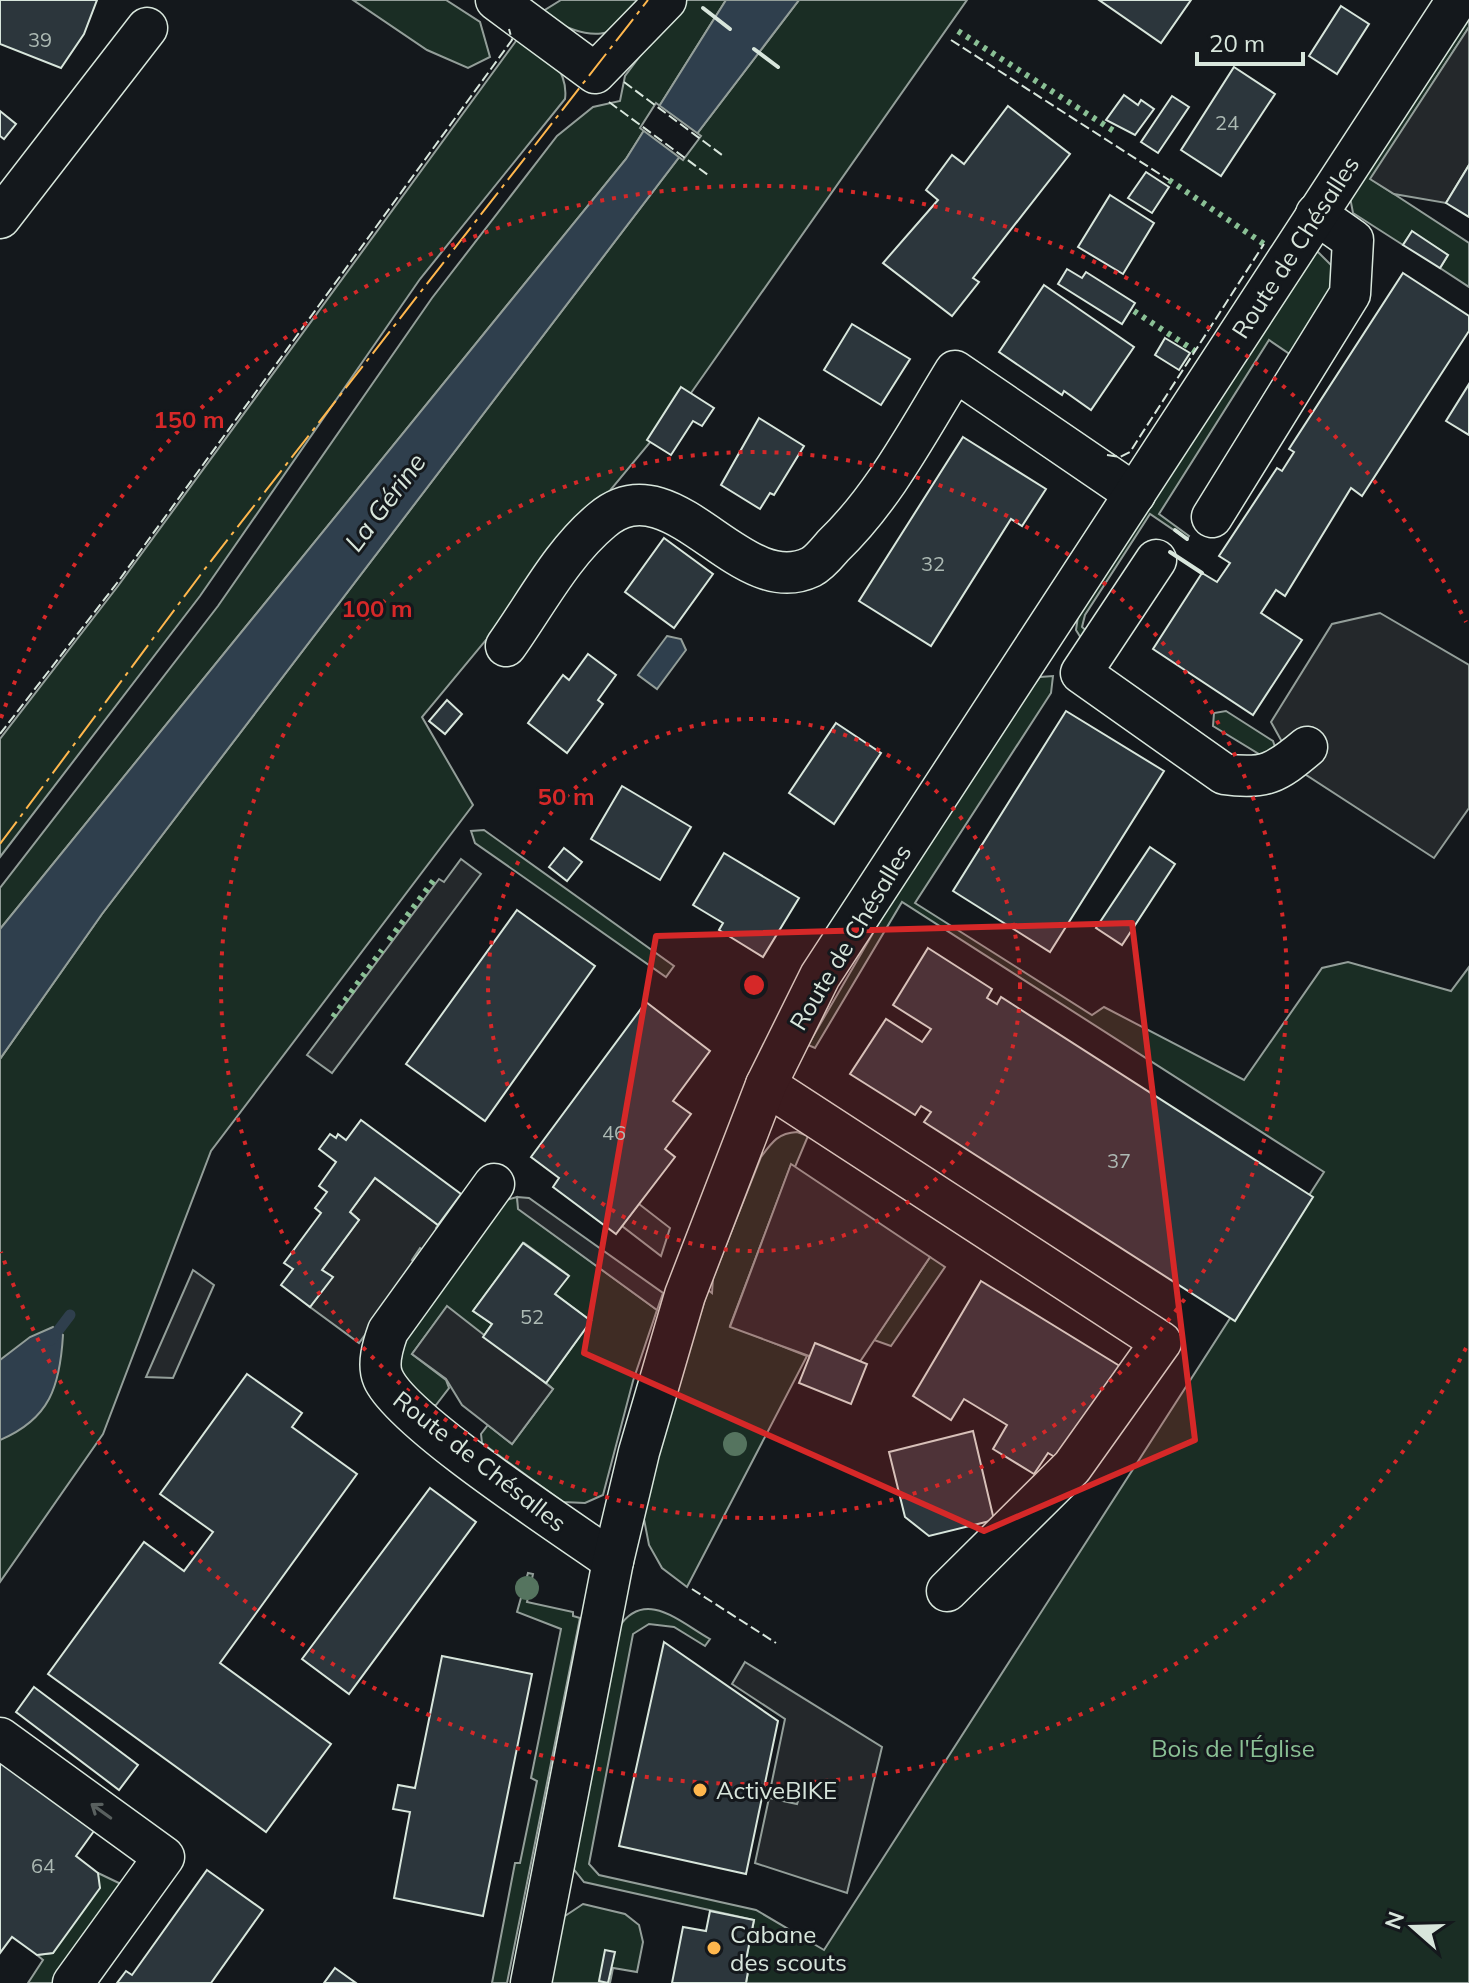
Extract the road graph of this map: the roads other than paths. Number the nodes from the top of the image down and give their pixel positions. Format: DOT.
graph roads {
  1 [pos="496,0"];
  2 [pos="666,0"];
  3 [pos="1457,0"];
  4 [pos="147,28"];
  5 [pos="1316,214"];
  6 [pos="0,218"];
  7 [pos="1135,494"];
  8 [pos="1212,517"];
  9 [pos="1156,560"];
  10 [pos="1038,643"];
  11 [pos="506,646"];
  12 [pos="1081,673"];
  13 [pos="1307,747"];
  14 [pos="766,1085"];
  15 [pos="494,1184"];
  16 [pos="613,1561"];
  17 [pos="947,1591"];
  18 [pos="0,1738"];
  19 [pos="73,1983"];
  20 [pos="531,1983"];
  1 -- 2 [label="street"];
  3 -- 5 [label="street, Route de Chésalles"];
  4 -- 6 [label="street"];
  5 -- 7 [label="street, Route de Chésalles"];
  5 -- 8 [label="street"];
  7 -- 10 [label="street, Route de Chésalles"];
  7 -- 11 [label="street"];
  9 -- 12 [label="street"];
  10 -- 12 [label="street"];
  10 -- 14 [label="street, Route de Chésalles"];
  12 -- 13 [label="street"];
  14 -- 16 [label="street, Route de Chésalles"];
  14 -- 17 [label="street"];
  15 -- 16 [label="street, Route de Chésalles"];
  16 -- 20 [label="street, Route de Chésalles"];
  19 -- 18 [label="street, one-way"];
}
